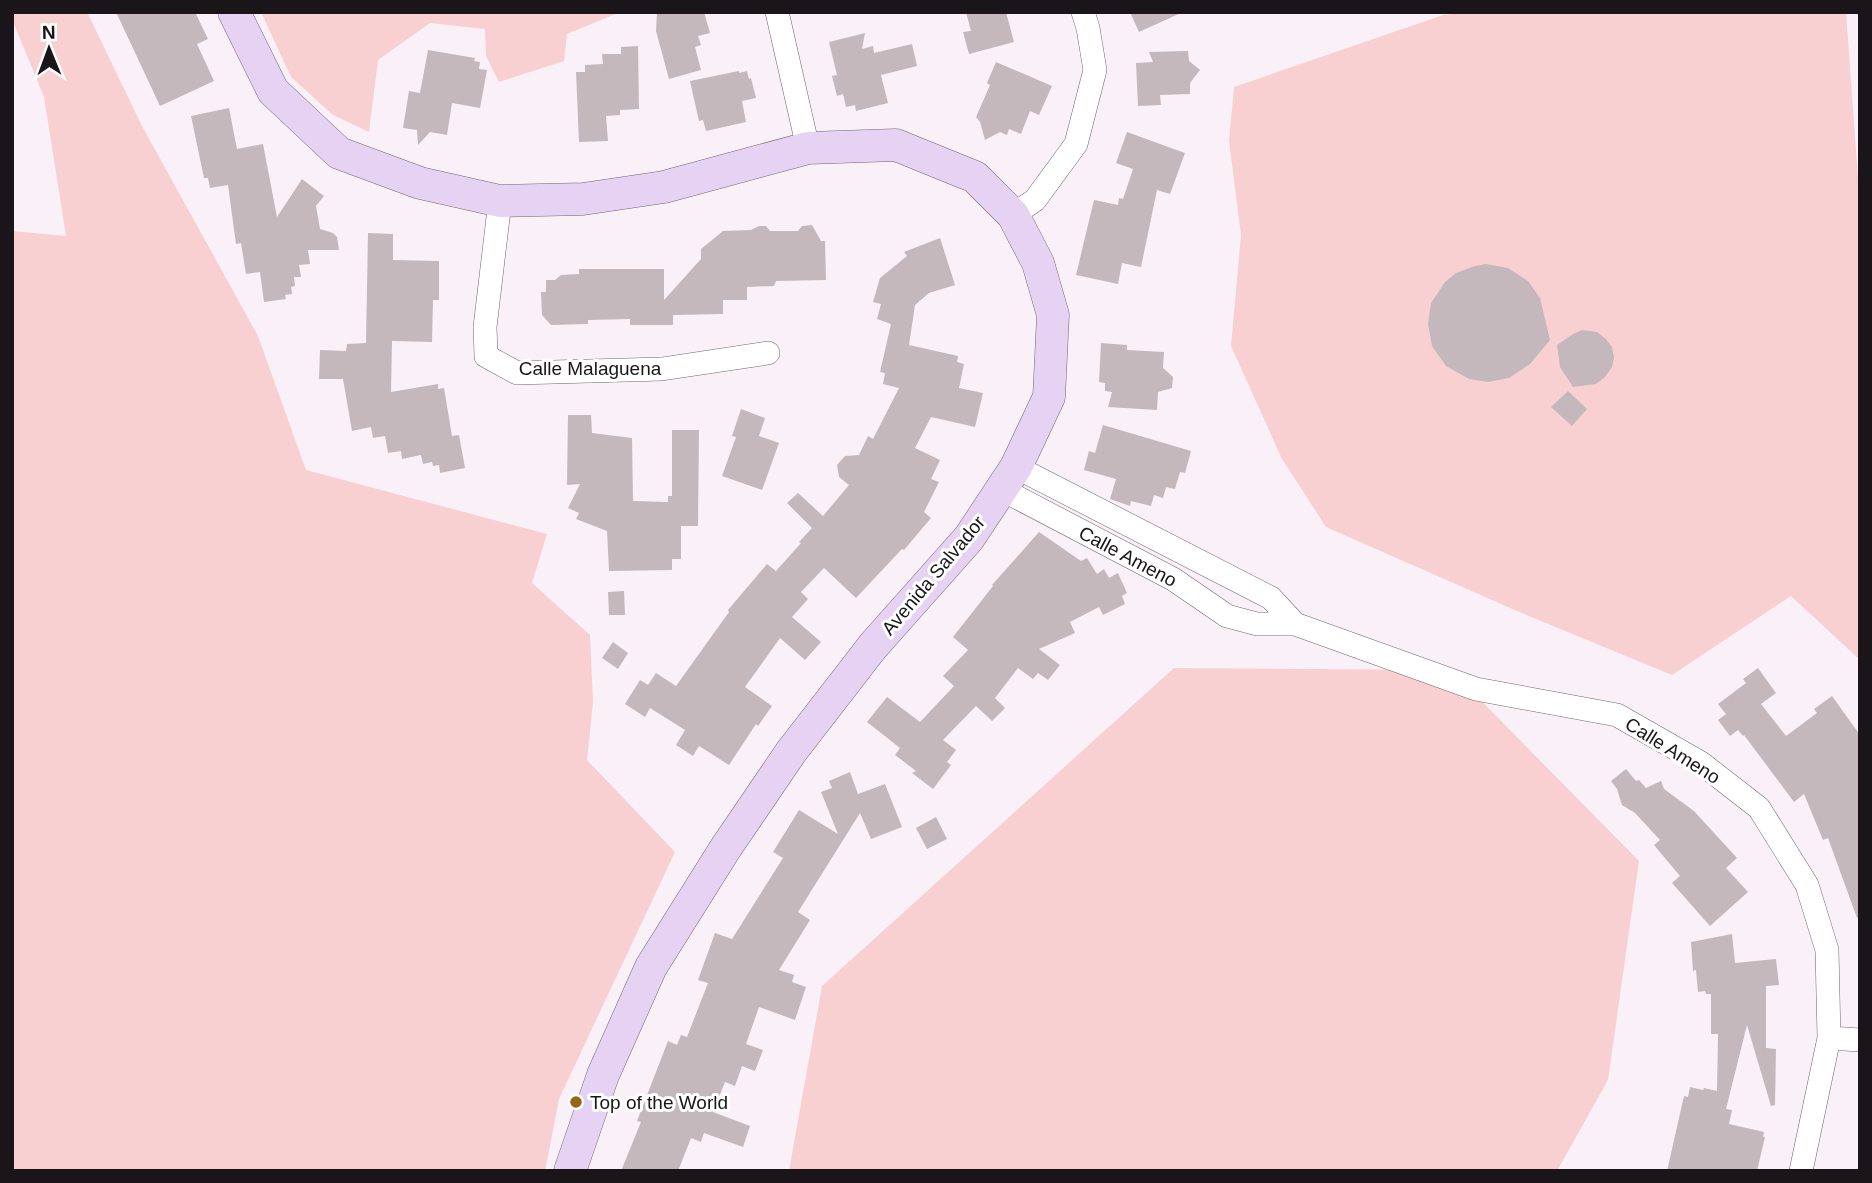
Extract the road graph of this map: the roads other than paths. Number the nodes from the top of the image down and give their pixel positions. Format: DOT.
graph roads {
  1 [pos="234,12"];
  2 [pos="777,12"];
  3 [pos="1083,12"];
  4 [pos="808,148"];
  5 [pos="500,201"];
  6 [pos="1013,215"];
  7 [pos="768,353"];
  8 [pos="1008,478"];
  9 [pos="1295,624"];
  10 [pos="1829,1038"];
  11 [pos="1860,1040"];
  12 [pos="570,1171"];
  13 [pos="1801,1171"];
  1 -- 5 [label="street, Avenida Salvador"];
  2 -- 4 [label="street"];
  3 -- 6 [label="street"];
  4 -- 5 [label="street, Avenida Salvador"];
  4 -- 6 [label="street, Avenida Salvador"];
  5 -- 7 [label="street, Calle Malaguena"];
  6 -- 8 [label="street, Avenida Salvador"];
  8 -- 9 [label="street, Calle Ameno"];
  8 -- 9 [label="street, Calle Ameno"];
  8 -- 12 [label="street, Avenida Salvador"];
  9 -- 10 [label="street, Calle Ameno"];
  10 -- 11 [label="street"];
  10 -- 13 [label="street, Calle Ameno"];
}
